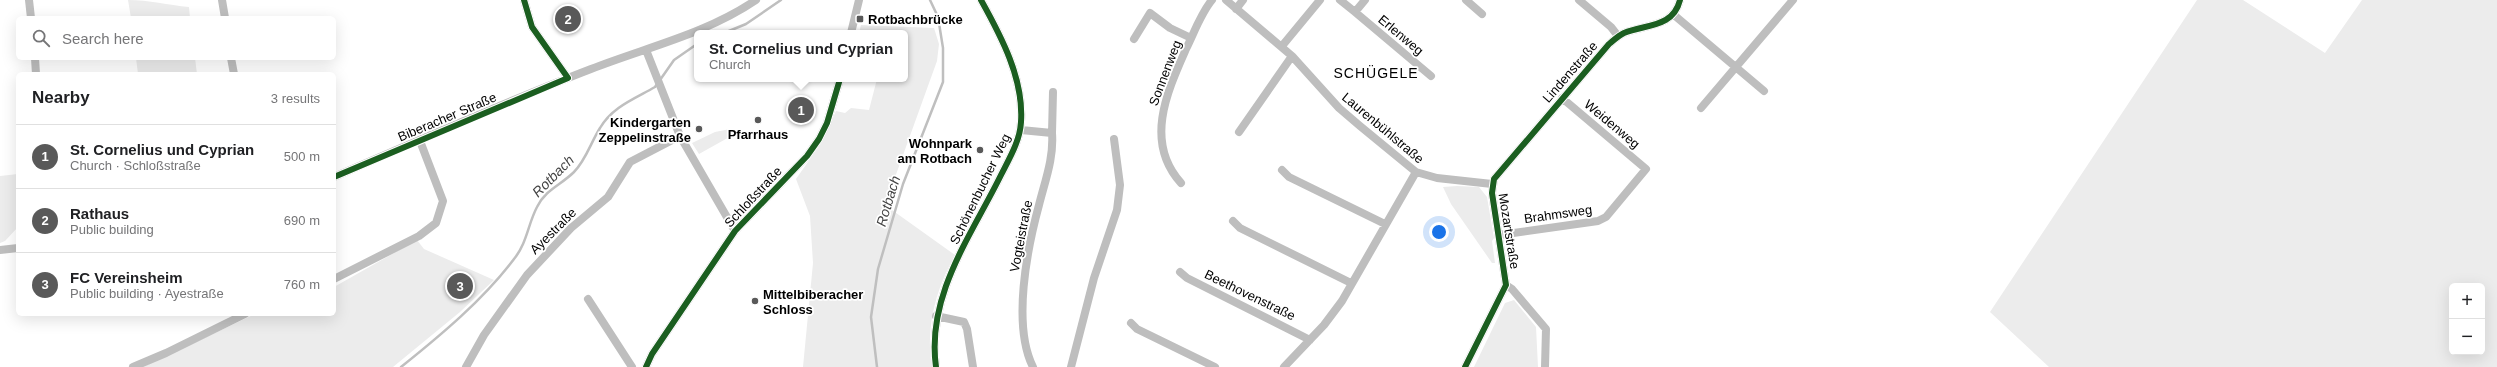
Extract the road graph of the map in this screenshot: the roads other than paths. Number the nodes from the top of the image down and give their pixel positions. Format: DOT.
graph roads {
  1 [pos="29,0"];
  2 [pos="222,0"];
  3 [pos="524,0"];
  4 [pos="756,0"];
  5 [pos="859,0"];
  6 [pos="981,0"];
  7 [pos="1212,0"];
  8 [pos="1226,0"];
  9 [pos="1243,0"];
  10 [pos="1320,0"];
  11 [pos="1340,0"];
  12 [pos="1352,0"];
  13 [pos="1466,0"];
  14 [pos="1579,0"];
  15 [pos="1680,0"];
  16 [pos="1793,0"];
  17 [pos="1360,6"];
  18 [pos="1236,9"];
  19 [pos="1482,14"];
  20 [pos="1674,15"];
  21 [pos="31,16"];
  22 [pos="224,16"];
  23 [pos="695,30"];
  24 [pos="852,30"];
  25 [pos="694,31"];
  26 [pos="1618,36"];
  27 [pos="1191,38"];
  28 [pos="1134,39"];
  29 [pos="1282,46"];
  30 [pos="646,50"];
  31 [pos="1292,56"];
  32 [pos="35,60"];
  33 [pos="231,60"];
  34 [pos="1736,67"];
  35 [pos="36,72"];
  36 [pos="234,72"];
  37 [pos="1431,76"];
  38 [pos="568,78"];
  39 [pos="839,82"];
  40 [pos="1764,91"];
  41 [pos="1053,92"];
  42 [pos="1562,98"];
  43 [pos="1701,108"];
  44 [pos="1021,130"];
  45 [pos="1239,132"];
  46 [pos="1052,133"];
  47 [pos="680,136"];
  48 [pos="1114,139"];
  49 [pos="420,140"];
  50 [pos="1646,169"];
  51 [pos="1282,170"];
  52 [pos="1416,172"];
  53 [pos="336,176"];
  54 [pos="1181,183"];
  55 [pos="1492,184"];
  56 [pos="1233,221"];
  57 [pos="1385,224"];
  58 [pos="735,231"];
  59 [pos="1499,235"];
  60 [pos="16,248"];
  61 [pos="0,250"];
  62 [pos="1180,272"];
  63 [pos="336,278"];
  64 [pos="1351,283"];
  65 [pos="1506,285"];
  66 [pos="588,299"];
  67 [pos="242,316"];
  68 [pos="936,316"];
  69 [pos="1131,323"];
  70 [pos="1310,340"];
  71 [pos="133,367"];
  72 [pos="466,367"];
  73 [pos="632,367"];
  74 [pos="646,367"];
  75 [pos="936,367"];
  76 [pos="973,367"];
  77 [pos="1033,367"];
  78 [pos="1071,367"];
  79 [pos="1215,367"];
  80 [pos="1284,367"];
  81 [pos="1465,367"];
  82 [pos="1544,367"];
  1 -- 21 [label="street"];
  2 -- 22 [label="street"];
  3 -- 38 [label="street"];
  4 -- 23 [label="street, Biberacher Straße"];
  5 -- 24 [label="street"];
  6 -- 44 [label="street, Schönenbucher Weg"];
  7 -- 27 [label="street, Sonnenweg"];
  8 -- 18 [label="street, Laurenbühlstraße"];
  9 -- 18 [label="street"];
  10 -- 29 [label="street"];
  11 -- 17 [label="street"];
  12 -- 17 [label="street"];
  13 -- 19 [label="street"];
  14 -- 26 [label="street"];
  15 -- 20 [label="street"];
  16 -- 34 [label="street"];
  17 -- 37 [label="street, Erlenweg"];
  18 -- 29 [label="street, Laurenbühlstraße"];
  20 -- 26 [label="street"];
  20 -- 34 [label="street"];
  25 -- 30 [label="street, Biberacher Straße"];
  26 -- 42 [label="street, Lindenstraße"];
  27 -- 28 [label="street, Sonnenweg"];
  27 -- 54 [label="street, Sonnenweg"];
  29 -- 31 [label="street, Laurenbühlstraße"];
  30 -- 38 [label="street, Biberacher Straße"];
  30 -- 47 [label="street"];
  31 -- 45 [label="street"];
  31 -- 52 [label="street, Laurenbühlstraße"];
  32 -- 35 [label="street"];
  33 -- 36 [label="street"];
  34 -- 40 [label="street"];
  34 -- 43 [label="street"];
  38 -- 49 [label="street, Biberacher Straße"];
  39 -- 58 [label="street, Schloßstraße"];
  41 -- 46 [label="street, Vogteistraße"];
  42 -- 50 [label="street, Weidenweg"];
  42 -- 55 [label="street, Lindenstraße"];
  44 -- 46 [label="street"];
  44 -- 68 [label="street, Schönenbucher Weg"];
  46 -- 77 [label="street, Vogteistraße"];
  47 -- 58 [label="street"];
  47 -- 72 [label="street, Ayestraße"];
  48 -- 78 [label="street"];
  49 -- 53 [label="street, Biberacher Straße"];
  49 -- 63 [label="street"];
  50 -- 59 [label="street, Brahmsweg"];
  51 -- 57 [label="street"];
  52 -- 55 [label="street, Laurenbühlstraße"];
  52 -- 57 [label="street"];
  55 -- 59 [label="street, Mozartstraße"];
  56 -- 64 [label="street"];
  57 -- 64 [label="street"];
  58 -- 74 [label="street, Schloßstraße"];
  59 -- 65 [label="street, Mozartstraße"];
  60 -- 61 [label="street"];
  62 -- 70 [label="street, Beethovenstraße"];
  64 -- 70 [label="street"];
  65 -- 81 [label="street, Mozartstraße"];
  65 -- 82 [label="street"];
  66 -- 73 [label="street"];
  67 -- 71 [label="street"];
  68 -- 75 [label="street, Schönenbucher Weg"];
  68 -- 76 [label="street"];
  69 -- 79 [label="street"];
  70 -- 80 [label="street"];
}
